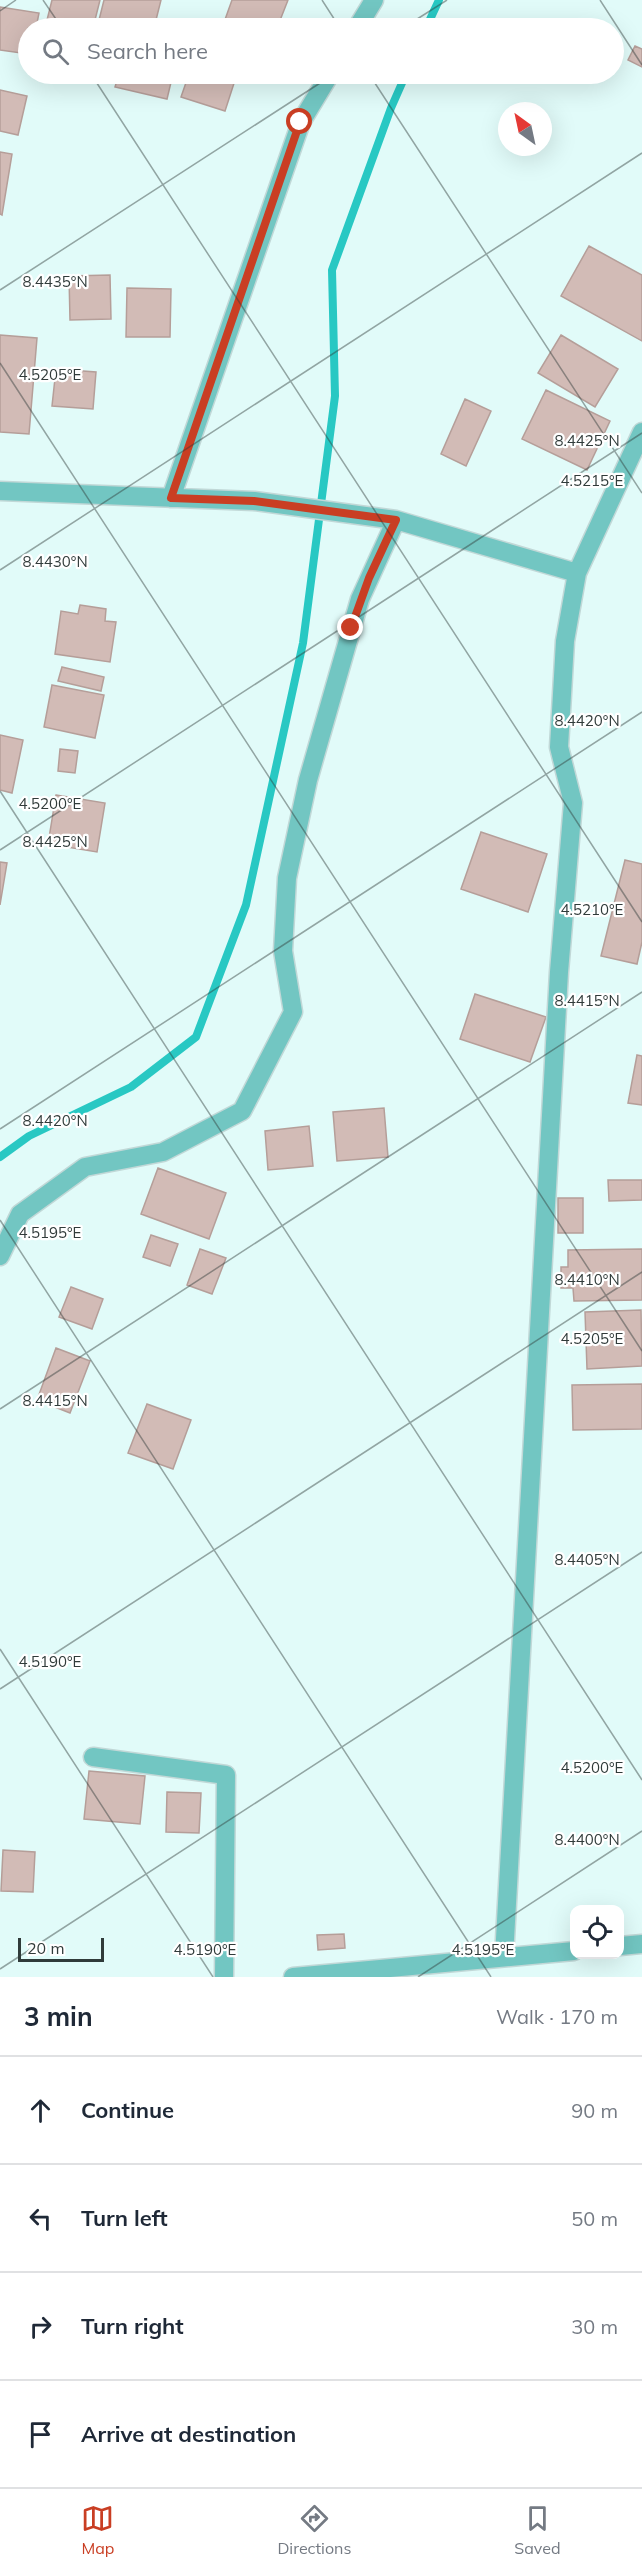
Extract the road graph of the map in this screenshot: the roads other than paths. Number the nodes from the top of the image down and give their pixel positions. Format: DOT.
graph roads {
  1 [pos="374,0"];
  2 [pos="363,18"];
  3 [pos="324,84"];
  4 [pos="642,432"];
  5 [pos="0,491"];
  6 [pos="171,498"];
  7 [pos="396,520"];
  8 [pos="577,573"];
  9 [pos="0,1256"];
  10 [pos="93,1757"];
  11 [pos="642,1944"];
  12 [pos="624,1946"];
  13 [pos="570,1951"];
  14 [pos="504,1957"];
  15 [pos="224,1977"];
  16 [pos="293,1977"];
  1 -- 2 [label="street"];
  3 -- 6 [label="street"];
  4 -- 8 [label="street"];
  5 -- 6 [label="street"];
  6 -- 7 [label="street"];
  7 -- 8 [label="street"];
  7 -- 9 [label="street"];
  8 -- 14 [label="street"];
  10 -- 15 [label="street"];
  11 -- 12 [label="street"];
  13 -- 14 [label="street"];
  14 -- 16 [label="street"];
}
